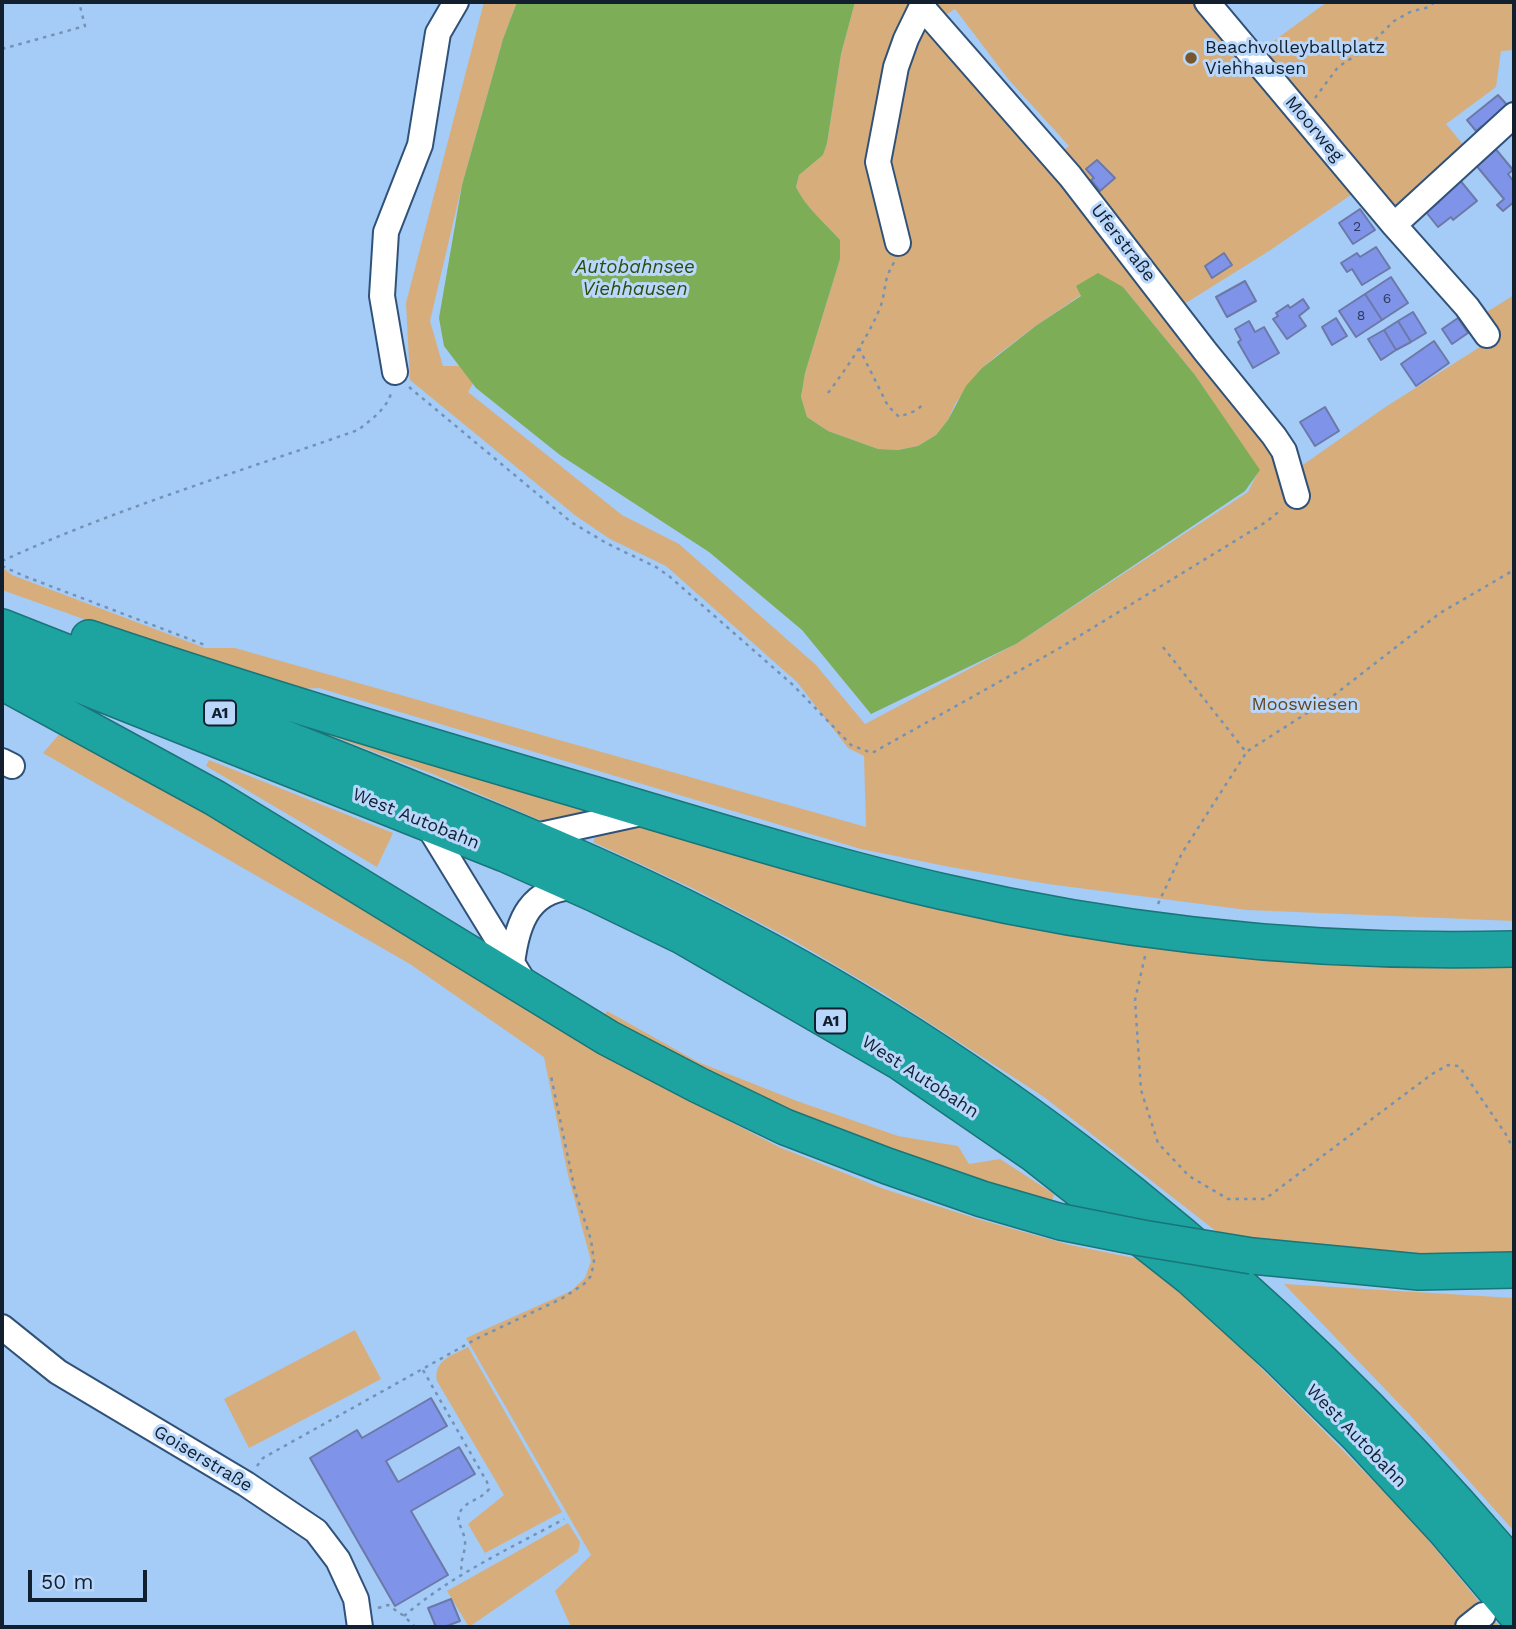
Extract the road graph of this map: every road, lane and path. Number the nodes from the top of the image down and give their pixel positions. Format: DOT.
graph roads {
  1 [pos="79,2"];
  2 [pos="456,2"];
  3 [pos="1207,2"];
  4 [pos="1435,2"];
  5 [pos="923,5"];
  6 [pos="2,49"];
  7 [pos="1302,115"];
  8 [pos="1514,115"];
  9 [pos="1394,225"];
  10 [pos="898,243"];
  11 [pos="1486,335"];
  12 [pos="859,348"];
  13 [pos="396,372"];
  14 [pos="828,393"];
  15 [pos="924,404"];
  16 [pos="1297,496"];
  17 [pos="2,563"];
  18 [pos="1514,570"];
  19 [pos="2,607"];
  20 [pos="2,627"];
  21 [pos="205,645"];
  22 [pos="1163,647"];
  23 [pos="2,654"];
  24 [pos="2,682"];
  25 [pos="1247,752"];
  26 [pos="650,811"];
  27 [pos="427,824"];
  28 [pos="531,837"];
  29 [pos="580,887"];
  30 [pos="1158,904"];
  31 [pos="1514,948"];
  32 [pos="1146,951"];
  33 [pos="520,976"];
  34 [pos="551,1076"];
  35 [pos="1514,1151"];
  36 [pos="1514,1270"];
  37 [pos="2,1327"];
  38 [pos="423,1369"];
  39 [pos="246,1483"];
  40 [pos="564,1519"];
  41 [pos="1514,1569"];
  42 [pos="462,1573"];
  43 [pos="404,1616"];
  44 [pos="1489,1618"];
  45 [pos="359,1620"];
  46 [pos="415,1627"];
  1 -- 6 [label="path"];
  2 -- 13 [label="street"];
  3 -- 7 [label="street, Moorweg"];
  4 -- 7 [label="path"];
  5 -- 10 [label="street, Uferstraße"];
  5 -- 16 [label="street, Uferstraße"];
  7 -- 9 [label="street, Moorweg"];
  8 -- 9 [label="street"];
  9 -- 11 [label="street, Moorweg"];
  10 -- 12 [label="path"];
  12 -- 14 [label="path"];
  12 -- 15 [label="path"];
  13 -- 16 [label="path"];
  13 -- 17 [label="path"];
  17 -- 21 [label="path"];
  18 -- 25 [label="path"];
  19 -- 26 [label="highway"];
  20 -- 28 [label="highway, West Autobahn / A1"];
  22 -- 25 [label="path"];
  23 -- 27 [label="highway, West Autobahn / A1"];
  24 -- 33 [label="highway"];
  25 -- 30 [label="path"];
  26 -- 28 [label="street"];
  26 -- 31 [label="highway"];
  27 -- 29 [label="highway, West Autobahn / A1"];
  27 -- 33 [label="street"];
  28 -- 41 [label="highway, West Autobahn / A1"];
  29 -- 33 [label="street"];
  29 -- 44 [label="highway, West Autobahn / A1"];
  32 -- 35 [label="path"];
  33 -- 36 [label="highway, bridge"];
  34 -- 38 [label="path"];
  37 -- 39 [label="street, Goiserstraße"];
  38 -- 39 [label="path"];
  38 -- 42 [label="path"];
  39 -- 45 [label="street, Goiserstraße"];
  40 -- 42 [label="path"];
  42 -- 43 [label="path"];
  43 -- 45 [label="path"];
  43 -- 46 [label="path"];
}
